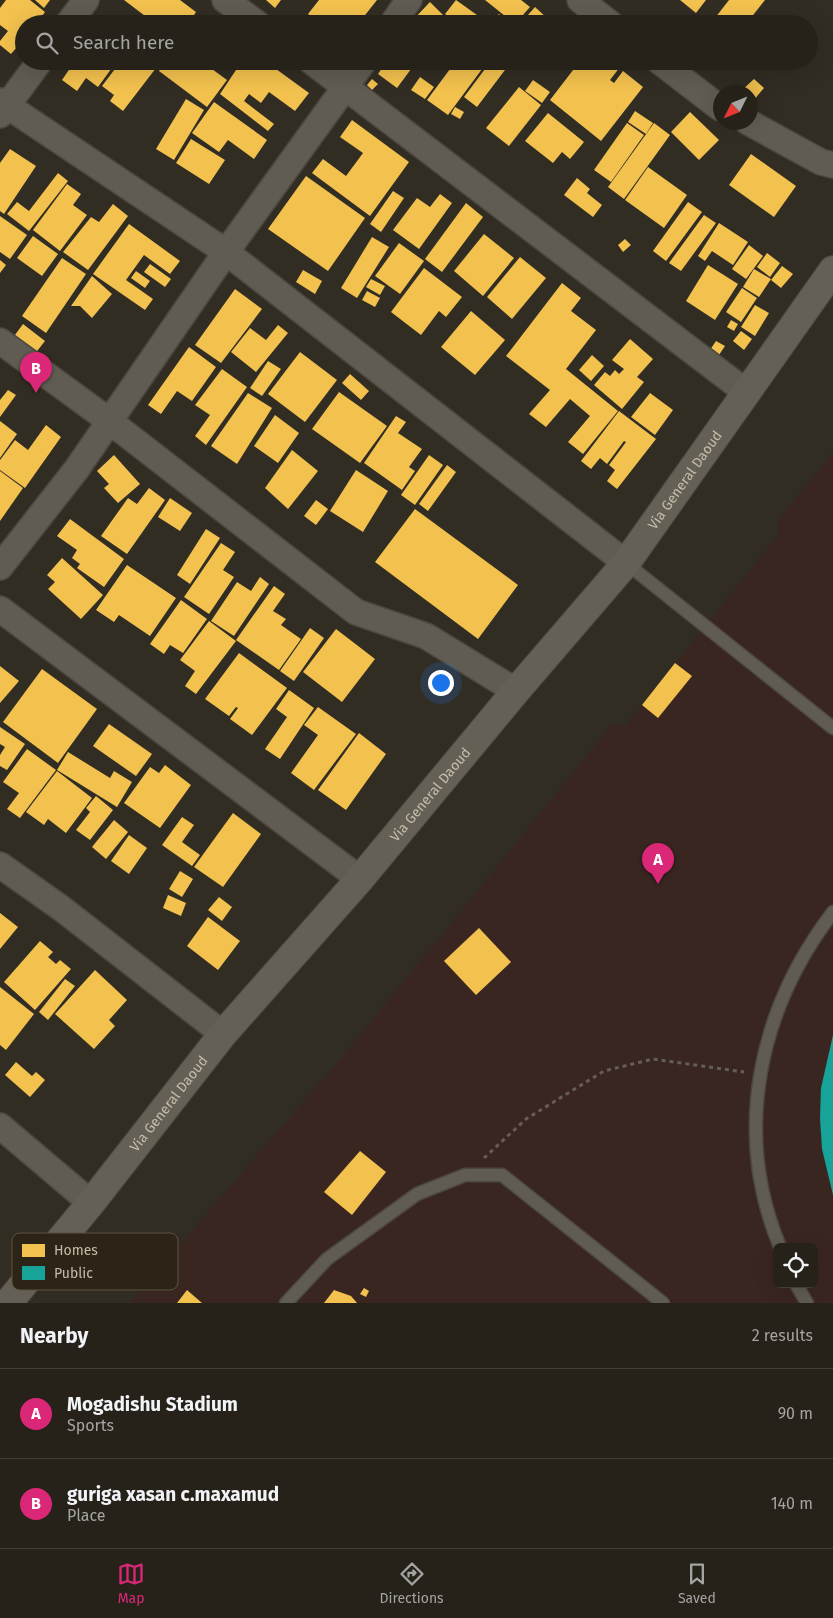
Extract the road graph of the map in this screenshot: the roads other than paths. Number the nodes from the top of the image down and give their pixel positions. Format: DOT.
graph roads {
  1 [pos="86,0"];
  2 [pos="225,0"];
  3 [pos="409,0"];
  4 [pos="580,0"];
  5 [pos="75,15"];
  6 [pos="246,15"];
  7 [pos="398,15"];
  8 [pos="599,15"];
  9 [pos="33,70"];
  10 [pos="324,70"];
  11 [pos="358,70"];
  12 [pos="671,70"];
  13 [pos="346,86"];
  14 [pos="713,103"];
  15 [pos="2,107"];
  16 [pos="758,127"];
  17 [pos="833,165"];
  18 [pos="226,252"];
  19 [pos="833,270"];
  20 [pos="0,341"];
  21 [pos="746,392"];
  22 [pos="108,420"];
  23 [pos="626,563"];
  24 [pos="0,567"];
  25 [pos="0,609"];
  26 [pos="516,691"];
  27 [pos="833,728"];
  28 [pos="0,865"];
  29 [pos="360,879"];
  30 [pos="833,912"];
  31 [pos="223,1034"];
  32 [pos="0,1126"];
  33 [pos="91,1202"];
  34 [pos="66,1233"];
  35 [pos="778,1243"];
  36 [pos="798,1288"];
  37 [pos="19,1290"];
  38 [pos="8,1303"];
  39 [pos="286,1303"];
  40 [pos="663,1303"];
  41 [pos="807,1303"];
  1 -- 5 [label="street"];
  2 -- 6 [label="street"];
  3 -- 7 [label="street"];
  4 -- 8 [label="street"];
  9 -- 15 [label="street"];
  10 -- 13 [label="street"];
  11 -- 13 [label="street"];
  12 -- 14 [label="street"];
  13 -- 18 [label="street"];
  13 -- 21 [label="street"];
  15 -- 18 [label="street"];
  16 -- 17 [label="street"];
  18 -- 22 [label="street"];
  18 -- 23 [label="street"];
  19 -- 21 [label="main road, Via General Daoud"];
  20 -- 22 [label="street"];
  21 -- 23 [label="main road, Via General Daoud"];
  22 -- 24 [label="street"];
  22 -- 26 [label="street"];
  23 -- 26 [label="main road, Via General Daoud"];
  23 -- 27 [label="lane"];
  25 -- 29 [label="street"];
  26 -- 29 [label="main road, Via General Daoud"];
  28 -- 31 [label="street"];
  29 -- 31 [label="main road, Via General Daoud"];
  30 -- 35 [label="lane"];
  31 -- 33 [label="main road, Via General Daoud"];
  32 -- 33 [label="street"];
  33 -- 34 [label="main road, Via General Daoud"];
  36 -- 41 [label="lane"];
  37 -- 38 [label="main road, Via General Daoud"];
  39 -- 40 [label="lane"];
}
